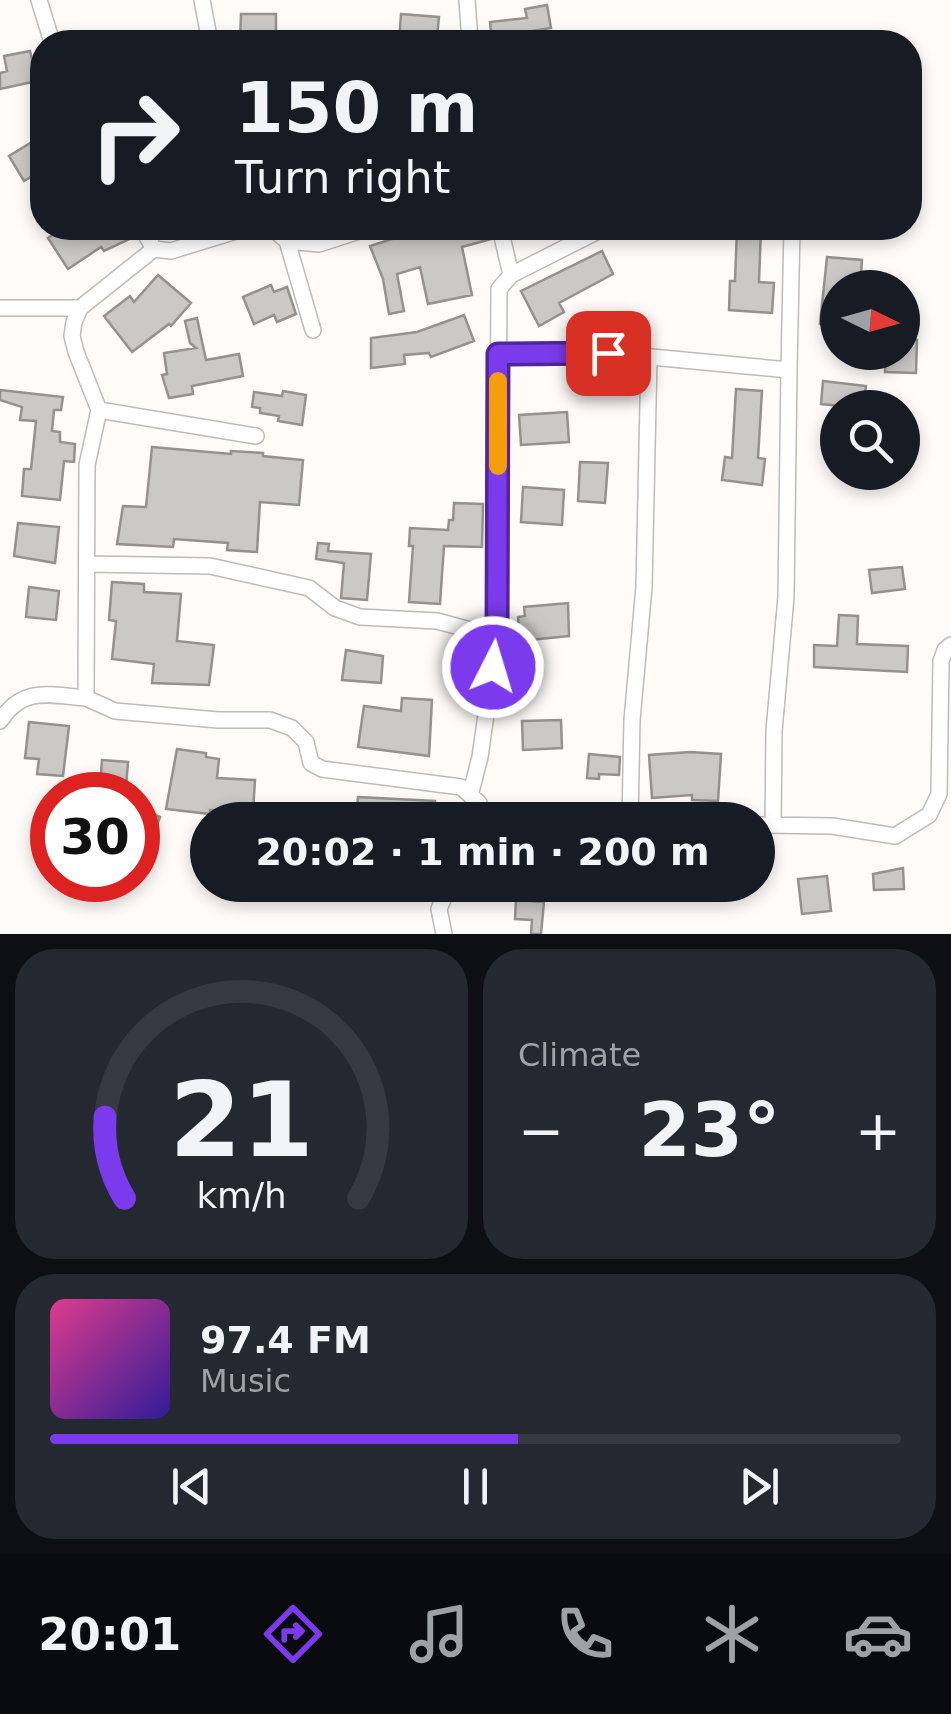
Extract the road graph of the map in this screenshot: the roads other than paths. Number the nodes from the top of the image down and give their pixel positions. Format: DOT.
graph roads {
  1 [pos="38,0"];
  2 [pos="202,0"];
  3 [pos="467,0"];
  4 [pos="48,30"];
  5 [pos="208,30"];
  6 [pos="469,30"];
  7 [pos="149,240"];
  8 [pos="207,240"];
  9 [pos="332,240"];
  10 [pos="503,240"];
  11 [pos="581,240"];
  12 [pos="792,240"];
  13 [pos="288,241"];
  14 [pos="154,250"];
  15 [pos="511,276"];
  16 [pos="0,308"];
  17 [pos="80,308"];
  18 [pos="313,330"];
  19 [pos="498,354"];
  20 [pos="649,358"];
  21 [pos="789,370"];
  22 [pos="99,410"];
  23 [pos="256,436"];
  24 [pos="87,564"];
  25 [pos="497,637"];
  26 [pos="951,646"];
  27 [pos="86,698"];
  28 [pos="0,722"];
  29 [pos="471,792"];
  30 [pos="480,802"];
  31 [pos="630,802"];
  32 [pos="767,802"];
  33 [pos="775,825"];
  34 [pos="442,902"];
  35 [pos="444,934"];
  1 -- 4 [label="street"];
  2 -- 5 [label="street"];
  3 -- 6 [label="street"];
  7 -- 14 [label="street"];
  8 -- 14 [label="street"];
  9 -- 13 [label="street"];
  10 -- 15 [label="street"];
  11 -- 15 [label="street"];
  12 -- 21 [label="street"];
  13 -- 18 [label="street"];
  14 -- 17 [label="street"];
  15 -- 19 [label="street"];
  16 -- 17 [label="street"];
  17 -- 22 [label="street"];
  19 -- 20 [label="street"];
  19 -- 25 [label="street"];
  20 -- 21 [label="street"];
  20 -- 31 [label="street"];
  21 -- 32 [label="street"];
  22 -- 23 [label="street"];
  22 -- 24 [label="street"];
  24 -- 25 [label="street"];
  24 -- 27 [label="street"];
  25 -- 29 [label="street"];
  26 -- 33 [label="street"];
  27 -- 28 [label="street"];
  27 -- 29 [label="street"];
  29 -- 30 [label="street"];
  34 -- 35 [label="street"];
}
